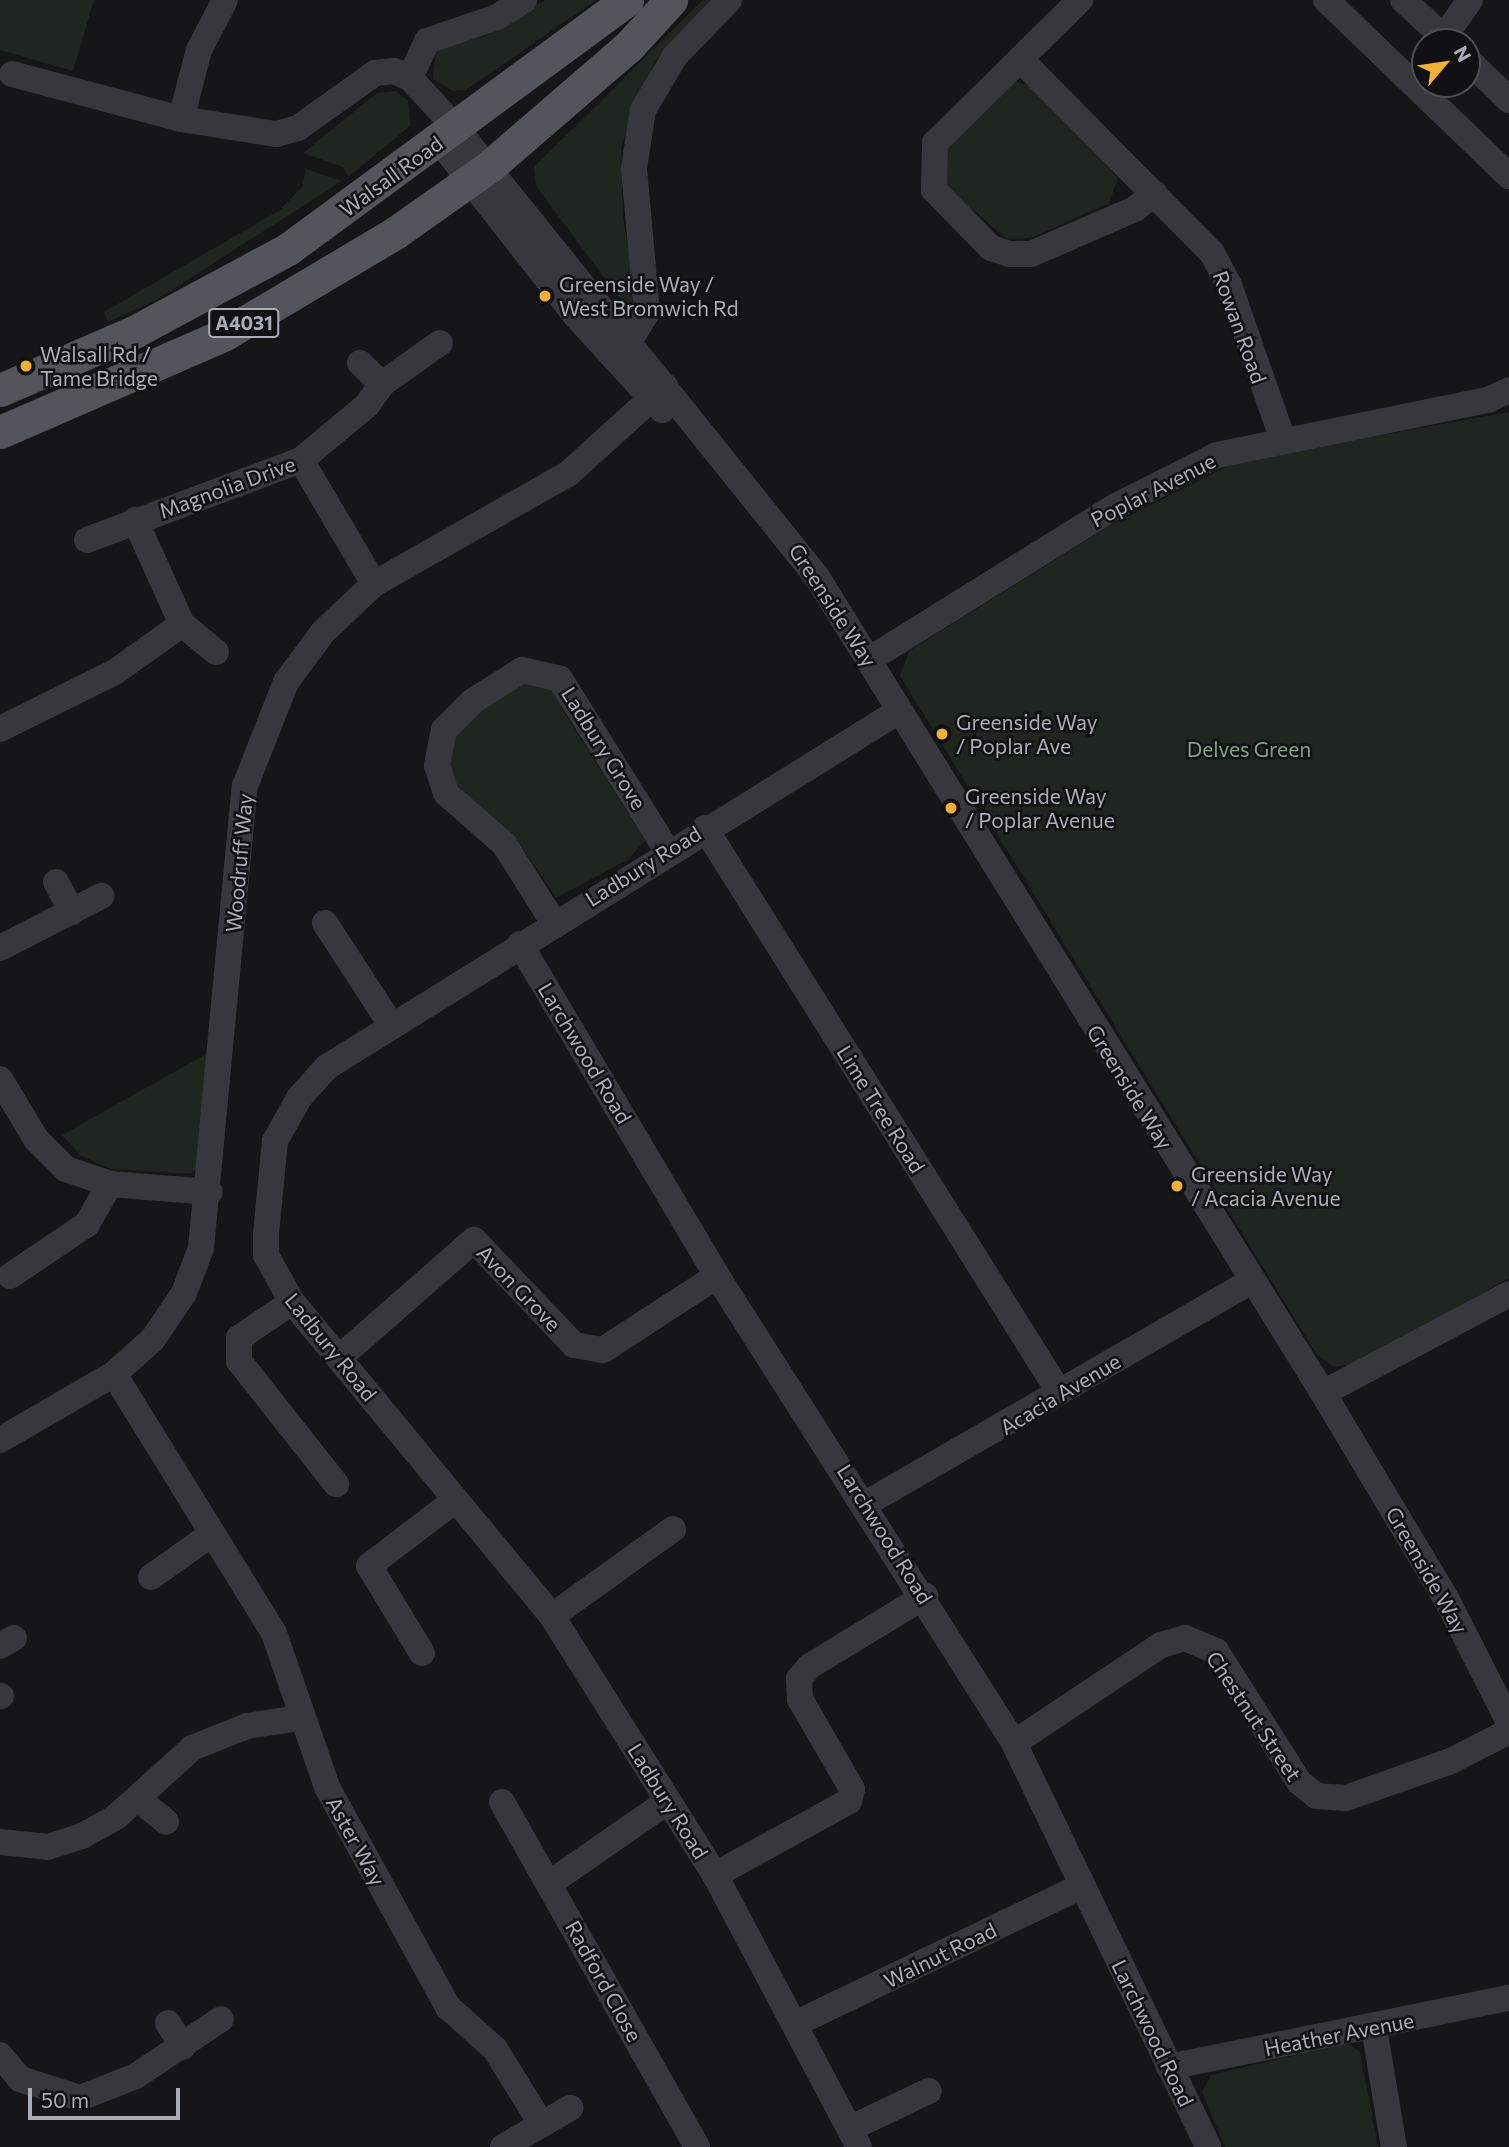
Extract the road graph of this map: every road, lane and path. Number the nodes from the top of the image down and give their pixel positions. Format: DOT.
graph roads {
  1 [pos="225,0"];
  2 [pos="524,0"];
  3 [pos="627,0"];
  4 [pos="671,0"];
  5 [pos="729,0"];
  6 [pos="1080,0"];
  7 [pos="1326,0"];
  8 [pos="1403,0"];
  9 [pos="1470,0"];
  10 [pos="1433,28"];
  11 [pos="1453,28"];
  12 [pos="1020,59"];
  13 [pos="1481,73"];
  14 [pos="12,74"];
  15 [pos="410,78"];
  16 [pos="1509,100"];
  17 [pos="181,119"];
  18 [pos="448,135"];
  19 [pos="480,173"];
  20 [pos="1509,176"];
  21 [pos="1154,193"];
  22 [pos="629,342"];
  23 [pos="440,343"];
  24 [pos="360,363"];
  25 [pos="382,384"];
  26 [pos="0,390"];
  27 [pos="1509,390"];
  28 [pos="658,393"];
  29 [pos="0,432"];
  30 [pos="1283,440"];
  31 [pos="301,460"];
  32 [pos="135,520"];
  33 [pos="88,540"];
  34 [pos="374,584"];
  35 [pos="182,624"];
  36 [pos="216,652"];
  37 [pos="870,659"];
  38 [pos="899,711"];
  39 [pos="0,729"];
  40 [pos="705,828"];
  41 [pos="667,850"];
  42 [pos="56,882"];
  43 [pos="101,896"];
  44 [pos="72,912"];
  45 [pos="325,923"];
  46 [pos="554,923"];
  47 [pos="520,944"];
  48 [pos="0,948"];
  49 [pos="392,1026"];
  50 [pos="0,1079"];
  51 [pos="110,1184"];
  52 [pos="210,1192"];
  53 [pos="10,1276"];
  54 [pos="717,1276"];
  55 [pos="1251,1281"];
  56 [pos="1509,1294"];
  57 [pos="292,1302"];
  58 [pos="339,1358"];
  59 [pos="114,1374"];
  60 [pos="1058,1390"];
  61 [pos="1323,1393"];
  62 [pos="0,1440"];
  63 [pos="336,1484"];
  64 [pos="455,1500"];
  65 [pos="867,1503"];
  66 [pos="673,1530"];
  67 [pos="210,1535"];
  68 [pos="150,1577"];
  69 [pos="925,1596"];
  70 [pos="552,1616"];
  71 [pos="422,1653"];
  72 [pos="301,1718"];
  73 [pos="1509,1722"];
  74 [pos="1509,1731"];
  75 [pos="1014,1743"];
  76 [pos="138,1799"];
  77 [pos="668,1801"];
  78 [pos="502,1802"];
  79 [pos="166,1822"];
  80 [pos="0,1842"];
  81 [pos="715,1875"];
  82 [pos="550,1883"];
  83 [pos="1082,1886"];
  84 [pos="1509,1998"];
  85 [pos="221,2019"];
  86 [pos="168,2023"];
  87 [pos="797,2023"];
  88 [pos="1374,2028"];
  89 [pos="183,2047"];
  90 [pos="1,2059"];
  91 [pos="1169,2067"];
  92 [pos="929,2091"];
  93 [pos="570,2108"];
  94 [pos="542,2125"];
  95 [pos="855,2137"];
  96 [pos="503,2147"];
  97 [pos="696,2147"];
  98 [pos="1208,2147"];
  99 [pos="1394,2147"];
  1 -- 17 [label="street"];
  2 -- 15 [label="street"];
  3 -- 18 [label="main road, A4031"];
  4 -- 19 [label="main road, A4031"];
  5 -- 22 [label="street"];
  6 -- 12 [label="street"];
  7 -- 20 [label="street"];
  8 -- 10 [label="street"];
  9 -- 11 [label="street"];
  12 -- 21 [label="street, Rowan Road"];
  12 -- 21 [label="street"];
  13 -- 16 [label="street"];
  14 -- 17 [label="street"];
  15 -- 17 [label="street"];
  15 -- 18 [label="street, Walsall Road"];
  18 -- 19 [label="street"];
  18 -- 26 [label="main road, Walsall Road / A4031"];
  19 -- 22 [label="street, Greenside Way"];
  19 -- 28 [label="street, Greenside Way"];
  19 -- 29 [label="main road, A4031"];
  21 -- 30 [label="street, Rowan Road"];
  22 -- 28 [label="street, Greenside Way"];
  23 -- 25 [label="street, Magnolia Drive"];
  24 -- 25 [label="street"];
  25 -- 31 [label="street, Magnolia Drive"];
  27 -- 30 [label="street, Poplar Avenue"];
  28 -- 34 [label="street, Woodruff Way"];
  28 -- 37 [label="street, Greenside Way"];
  30 -- 37 [label="street, Poplar Avenue"];
  31 -- 32 [label="street, Magnolia Drive"];
  31 -- 34 [label="street"];
  32 -- 33 [label="street, Magnolia Drive"];
  32 -- 35 [label="street"];
  34 -- 52 [label="street, Woodruff Way"];
  35 -- 36 [label="street"];
  35 -- 39 [label="street"];
  37 -- 38 [label="street, Greenside Way"];
  38 -- 40 [label="street, Ladbury Road"];
  38 -- 55 [label="street, Greenside Way"];
  40 -- 41 [label="street, Ladbury Road"];
  40 -- 60 [label="street, Lime Tree Road"];
  41 -- 46 [label="street, Ladbury Road"];
  41 -- 46 [label="street, Ladbury Grove"];
  42 -- 44 [label="street"];
  43 -- 44 [label="street"];
  44 -- 48 [label="street"];
  45 -- 49 [label="street"];
  46 -- 47 [label="street, Ladbury Road"];
  47 -- 49 [label="street, Ladbury Road"];
  47 -- 54 [label="street, Larchwood Road"];
  49 -- 57 [label="street, Ladbury Road"];
  50 -- 51 [label="street"];
  51 -- 52 [label="street"];
  51 -- 53 [label="street"];
  52 -- 59 [label="street, Woodruff Way"];
  54 -- 58 [label="street, Avon Grove"];
  54 -- 65 [label="street, Larchwood Road"];
  55 -- 60 [label="street, Acacia Avenue"];
  55 -- 61 [label="street, Greenside Way"];
  56 -- 61 [label="street"];
  57 -- 58 [label="street, Ladbury Road"];
  57 -- 63 [label="street"];
  58 -- 64 [label="street, Ladbury Road"];
  59 -- 62 [label="street, Woodruff Way"];
  59 -- 67 [label="street, Aster Way"];
  60 -- 65 [label="street, Acacia Avenue"];
  61 -- 73 [label="street, Greenside Way"];
  64 -- 70 [label="street, Ladbury Road"];
  64 -- 71 [label="street"];
  65 -- 69 [label="street, Larchwood Road"];
  66 -- 70 [label="street"];
  67 -- 68 [label="street"];
  67 -- 72 [label="street, Aster Way"];
  69 -- 75 [label="street, Larchwood Road"];
  69 -- 81 [label="street"];
  70 -- 77 [label="street, Ladbury Road"];
  72 -- 76 [label="street"];
  72 -- 94 [label="street, Aster Way"];
  74 -- 75 [label="street, Chestnut Street"];
  75 -- 83 [label="street, Larchwood Road"];
  76 -- 79 [label="street"];
  76 -- 80 [label="street"];
  77 -- 81 [label="street, Ladbury Road"];
  77 -- 82 [label="street"];
  78 -- 82 [label="street, Radford Close"];
  81 -- 87 [label="street, Ladbury Road"];
  82 -- 97 [label="street, Radford Close"];
  83 -- 87 [label="street, Walnut Road"];
  83 -- 91 [label="street, Larchwood Road"];
  84 -- 88 [label="street, Heather Avenue"];
  85 -- 89 [label="street"];
  86 -- 89 [label="street"];
  87 -- 95 [label="street, Ladbury Road"];
  88 -- 91 [label="street, Heather Avenue"];
  88 -- 99 [label="street"];
  89 -- 90 [label="street"];
  91 -- 98 [label="street, Larchwood Road"];
  92 -- 95 [label="street"];
  93 -- 94 [label="street"];
  94 -- 96 [label="street"];
}
